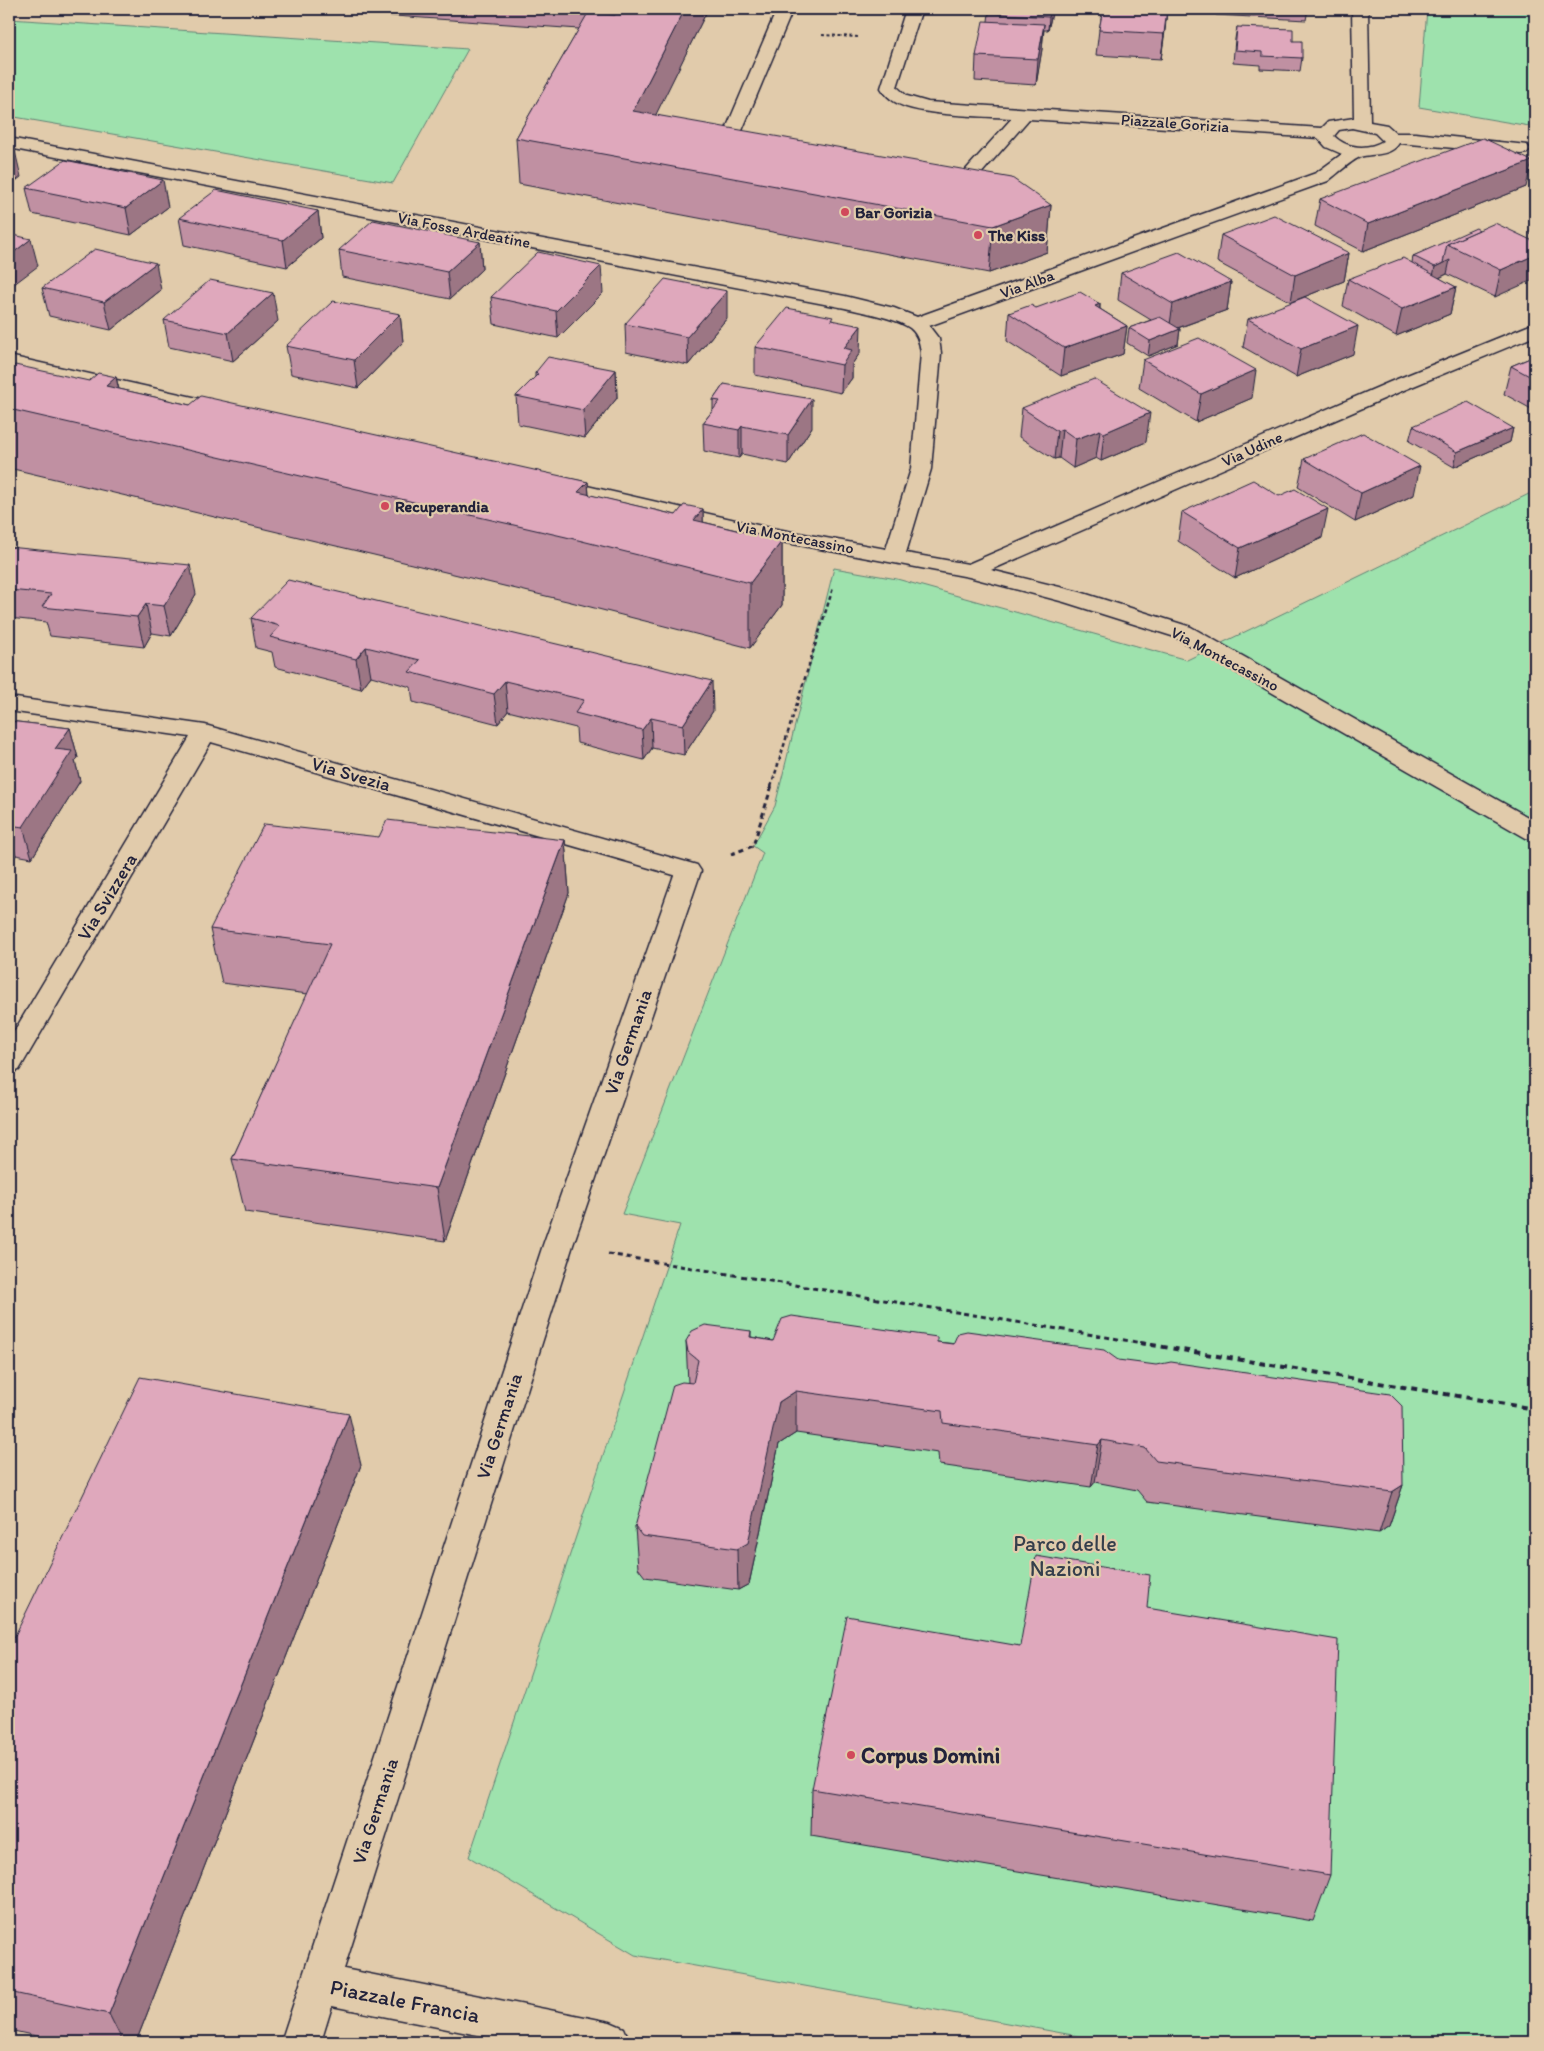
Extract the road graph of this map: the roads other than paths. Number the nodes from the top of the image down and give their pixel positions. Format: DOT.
graph roads {
  1 [pos="785,9"];
  2 [pos="906,9"];
  3 [pos="914,9"];
  4 [pos="1360,9"];
  5 [pos="1024,114"];
  6 [pos="1362,124"];
  7 [pos="1326,133"];
  8 [pos="1392,138"];
  9 [pos="9,143"];
  10 [pos="780,145"];
  11 [pos="1521,149"];
  12 [pos="1357,151"];
  13 [pos="927,172"];
  14 [pos="917,324"];
  15 [pos="1535,329"];
  16 [pos="9,362"];
  17 [pos="251,416"];
  18 [pos="533,480"];
  19 [pos="894,557"];
  20 [pos="970,571"];
  21 [pos="9,704"];
  22 [pos="205,732"];
  23 [pos="1535,832"];
  24 [pos="688,871"];
  25 [pos="9,1063"];
  26 [pos="320,1984"];
  27 [pos="301,2042"];
  28 [pos="610,2042"];
  1 -- 10 [label="street"];
  2 -- 3 [label="street"];
  3 -- 5 [label="street, Piazzale Gorizia"];
  4 -- 6 [label="street"];
  5 -- 7 [label="street, Piazzale Gorizia"];
  5 -- 13 [label="street"];
  6 -- 7 [label="street"];
  6 -- 8 [label="street"];
  7 -- 12 [label="street"];
  8 -- 11 [label="street"];
  8 -- 12 [label="street"];
  9 -- 14 [label="street, Via Fosse Ardeatine"];
  12 -- 14 [label="street, Via Alba"];
  14 -- 19 [label="street"];
  15 -- 20 [label="street, Via Udine"];
  16 -- 17 [label="street"];
  18 -- 19 [label="street, Via Montecassino"];
  19 -- 20 [label="street, Via Montecassino"];
  20 -- 23 [label="street, Via Montecassino"];
  21 -- 22 [label="street, Via Svezia"];
  22 -- 24 [label="street, Via Svezia"];
  22 -- 25 [label="street, Via Svizzera"];
  24 -- 26 [label="street, Via Germania"];
  26 -- 27 [label="street, Piazzale Francia"];
  26 -- 28 [label="street, Piazzale Francia"];
}
